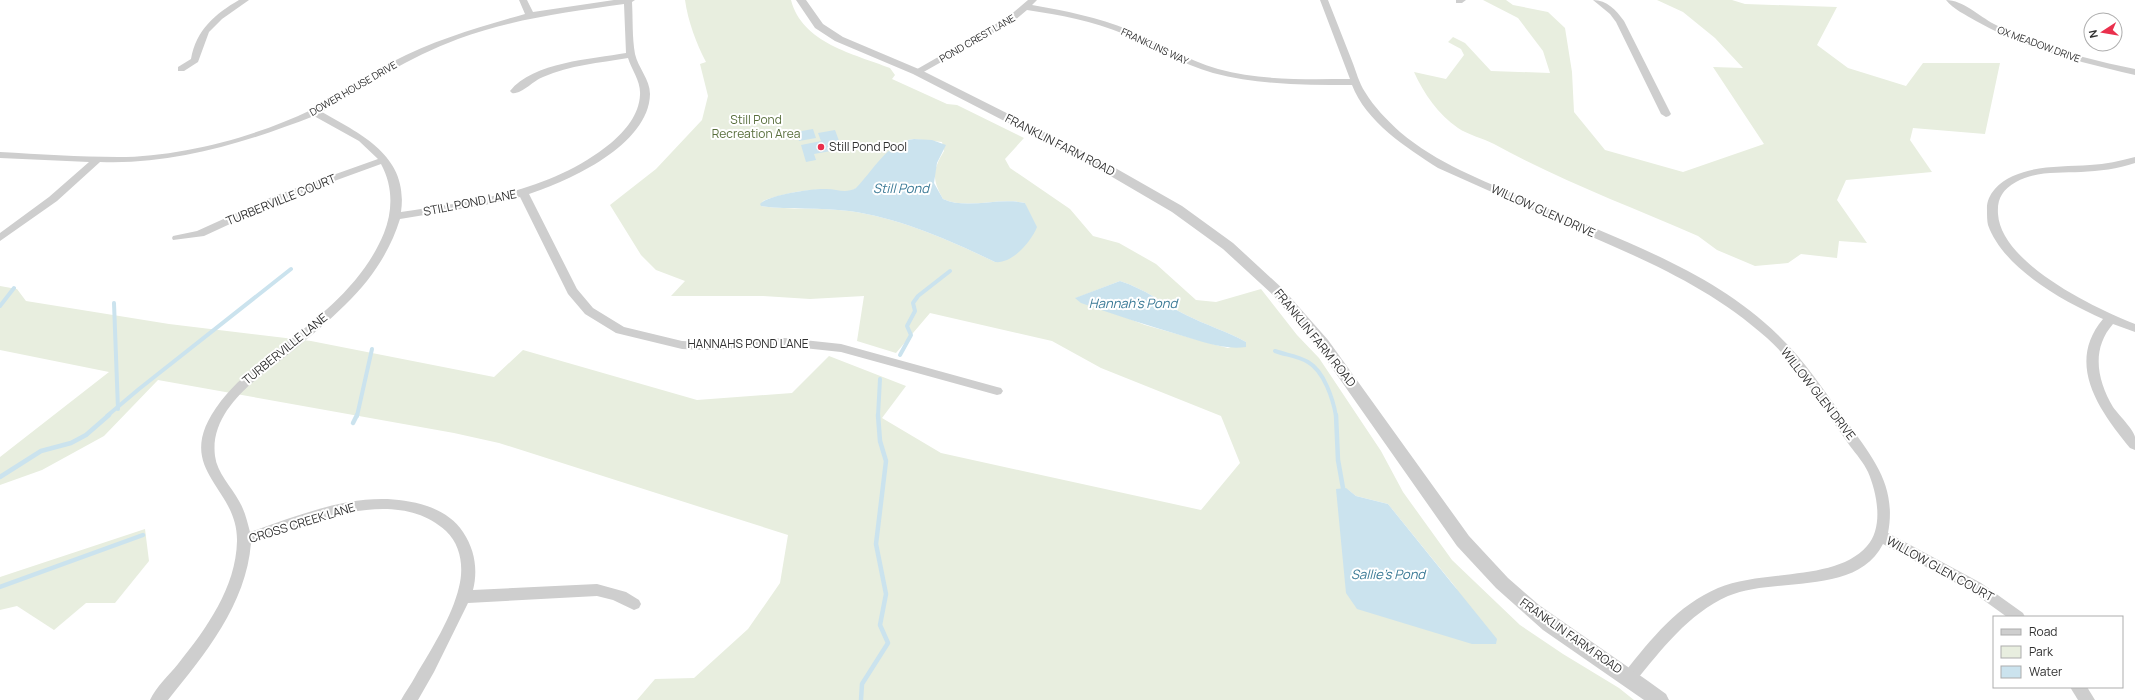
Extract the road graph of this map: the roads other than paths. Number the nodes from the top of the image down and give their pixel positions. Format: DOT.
graph roads {
  1 [pos="245,0"];
  2 [pos="523,0"];
  3 [pos="628,0"];
  4 [pos="631,0"];
  5 [pos="801,0"];
  6 [pos="1324,0"];
  7 [pos="1597,0"];
  8 [pos="1950,0"];
  9 [pos="1030,3"];
  10 [pos="530,15"];
  11 [pos="631,55"];
  12 [pos="181,69"];
  13 [pos="917,72"];
  14 [pos="2135,72"];
  15 [pos="1355,82"];
  16 [pos="515,91"];
  17 [pos="315,112"];
  18 [pos="1666,114"];
  19 [pos="0,156"];
  20 [pos="97,160"];
  21 [pos="384,160"];
  22 [pos="2135,160"];
  23 [pos="523,192"];
  24 [pos="395,216"];
  25 [pos="0,238"];
  26 [pos="177,238"];
  27 [pos="2110,319"];
  28 [pos="2135,328"];
  29 [pos="997,391"];
  30 [pos="2135,444"];
  31 [pos="1881,536"];
  32 [pos="244,540"];
  33 [pos="464,596"];
  34 [pos="634,604"];
  35 [pos="2017,616"];
  36 [pos="1630,677"];
  37 [pos="2079,688"];
  38 [pos="158,700"];
  39 [pos="409,700"];
  40 [pos="1659,700"];
  41 [pos="2087,700"];
  1 -- 12 [label="street"];
  2 -- 10 [label="street"];
  3 -- 4 [label="street, DOWER HOUSE DRIVE"];
  3 -- 10 [label="street, DOWER HOUSE DRIVE"];
  3 -- 11 [label="street, STILL POND LANE"];
  5 -- 13 [label="street, FRANKLIN FARM ROAD"];
  6 -- 15 [label="street, WILLOW GLEN DRIVE"];
  7 -- 18 [label="street"];
  8 -- 14 [label="street, OX MEADOW DRIVE"];
  9 -- 13 [label="street, POND CREST LANE"];
  9 -- 15 [label="street, FRANKLINS WAY"];
  10 -- 17 [label="street, DOWER HOUSE DRIVE"];
  11 -- 16 [label="street"];
  11 -- 23 [label="street, STILL POND LANE"];
  13 -- 36 [label="street, FRANKLIN FARM ROAD"];
  15 -- 31 [label="street, WILLOW GLEN DRIVE"];
  17 -- 20 [label="street, DOWER HOUSE DRIVE"];
  17 -- 21 [label="street, TURBERVILLE LANE"];
  19 -- 20 [label="street, DOWER HOUSE DRIVE"];
  20 -- 25 [label="street"];
  21 -- 24 [label="street, TURBERVILLE LANE"];
  21 -- 26 [label="street, TURBERVILLE COURT"];
  22 -- 27 [label="street"];
  23 -- 24 [label="street, STILL POND LANE"];
  23 -- 29 [label="street, HANNAHS POND LANE"];
  24 -- 32 [label="street, TURBERVILLE LANE"];
  27 -- 28 [label="street"];
  27 -- 30 [label="street"];
  31 -- 35 [label="street, WILLOW GLEN COURT"];
  31 -- 36 [label="street, WILLOW GLEN DRIVE"];
  32 -- 33 [label="street, CROSS CREEK LANE"];
  32 -- 38 [label="street, TURBERVILLE LANE"];
  33 -- 34 [label="street"];
  33 -- 39 [label="street, CROSS CREEK LANE"];
  36 -- 40 [label="street, FRANKLIN FARM ROAD"];
  37 -- 41 [label="street"];
}
